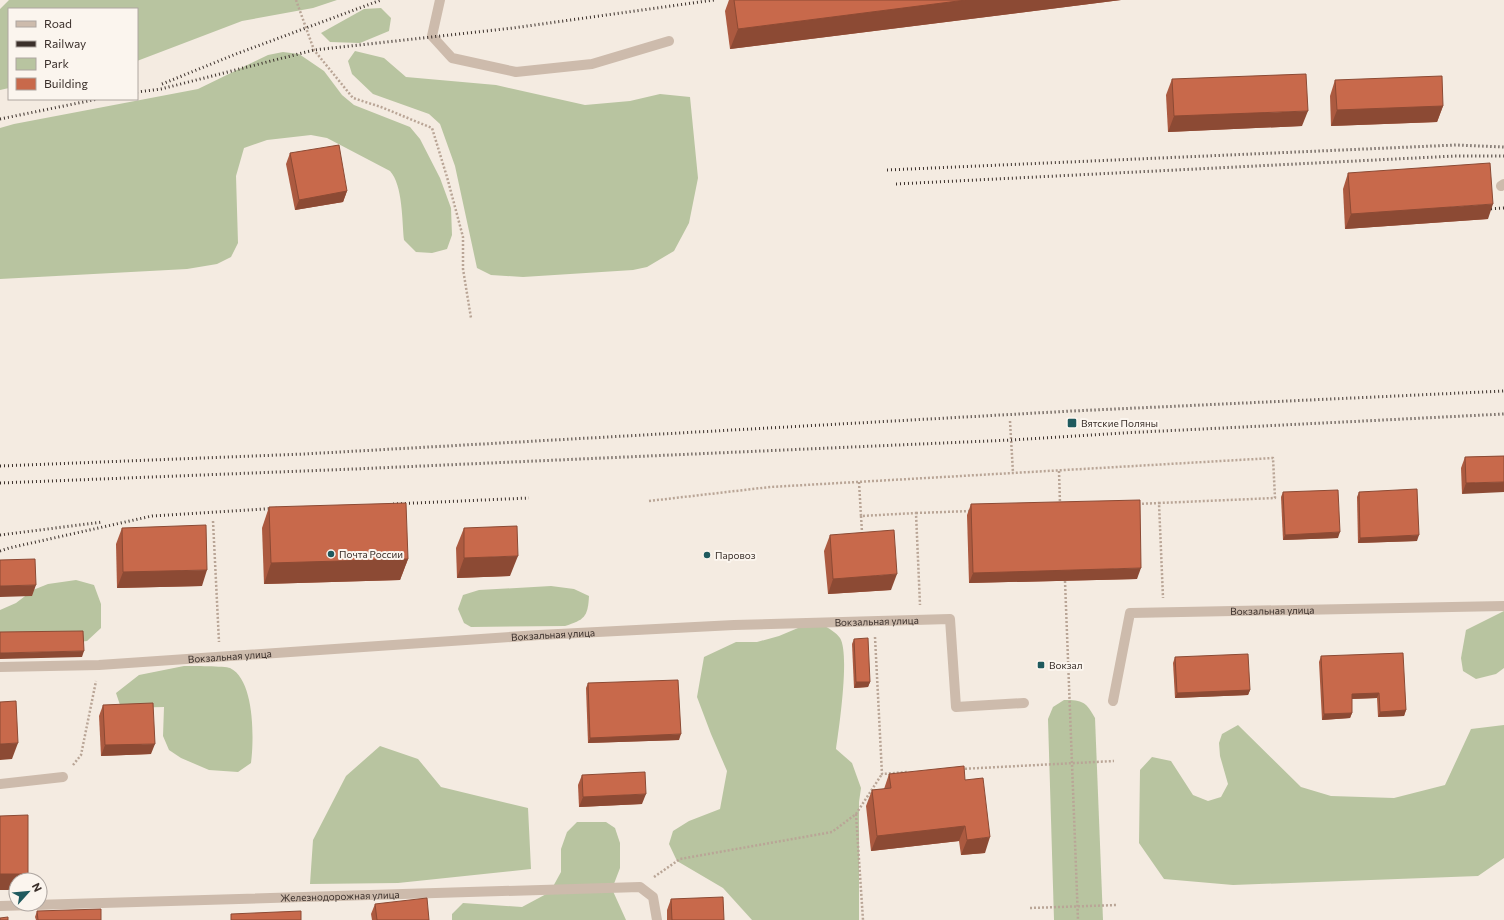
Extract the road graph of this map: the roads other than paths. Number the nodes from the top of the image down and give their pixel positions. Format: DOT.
graph roads {
  1 [pos="440,0"];
  2 [pos="669,42"];
  3 [pos="1504,606"];
  4 [pos="0,667"];
  5 [pos="1113,701"];
  6 [pos="1024,703"];
  7 [pos="62,777"];
  8 [pos="0,784"];
  9 [pos="0,906"];
  10 [pos="657,920"];
  1 -- 2 [label="street"];
  3 -- 5 [label="street, Вокзальная улица"];
  4 -- 6 [label="street, Вокзальная улица"];
  7 -- 8 [label="street"];
  9 -- 10 [label="street, Железнодорожная улица"];
}
